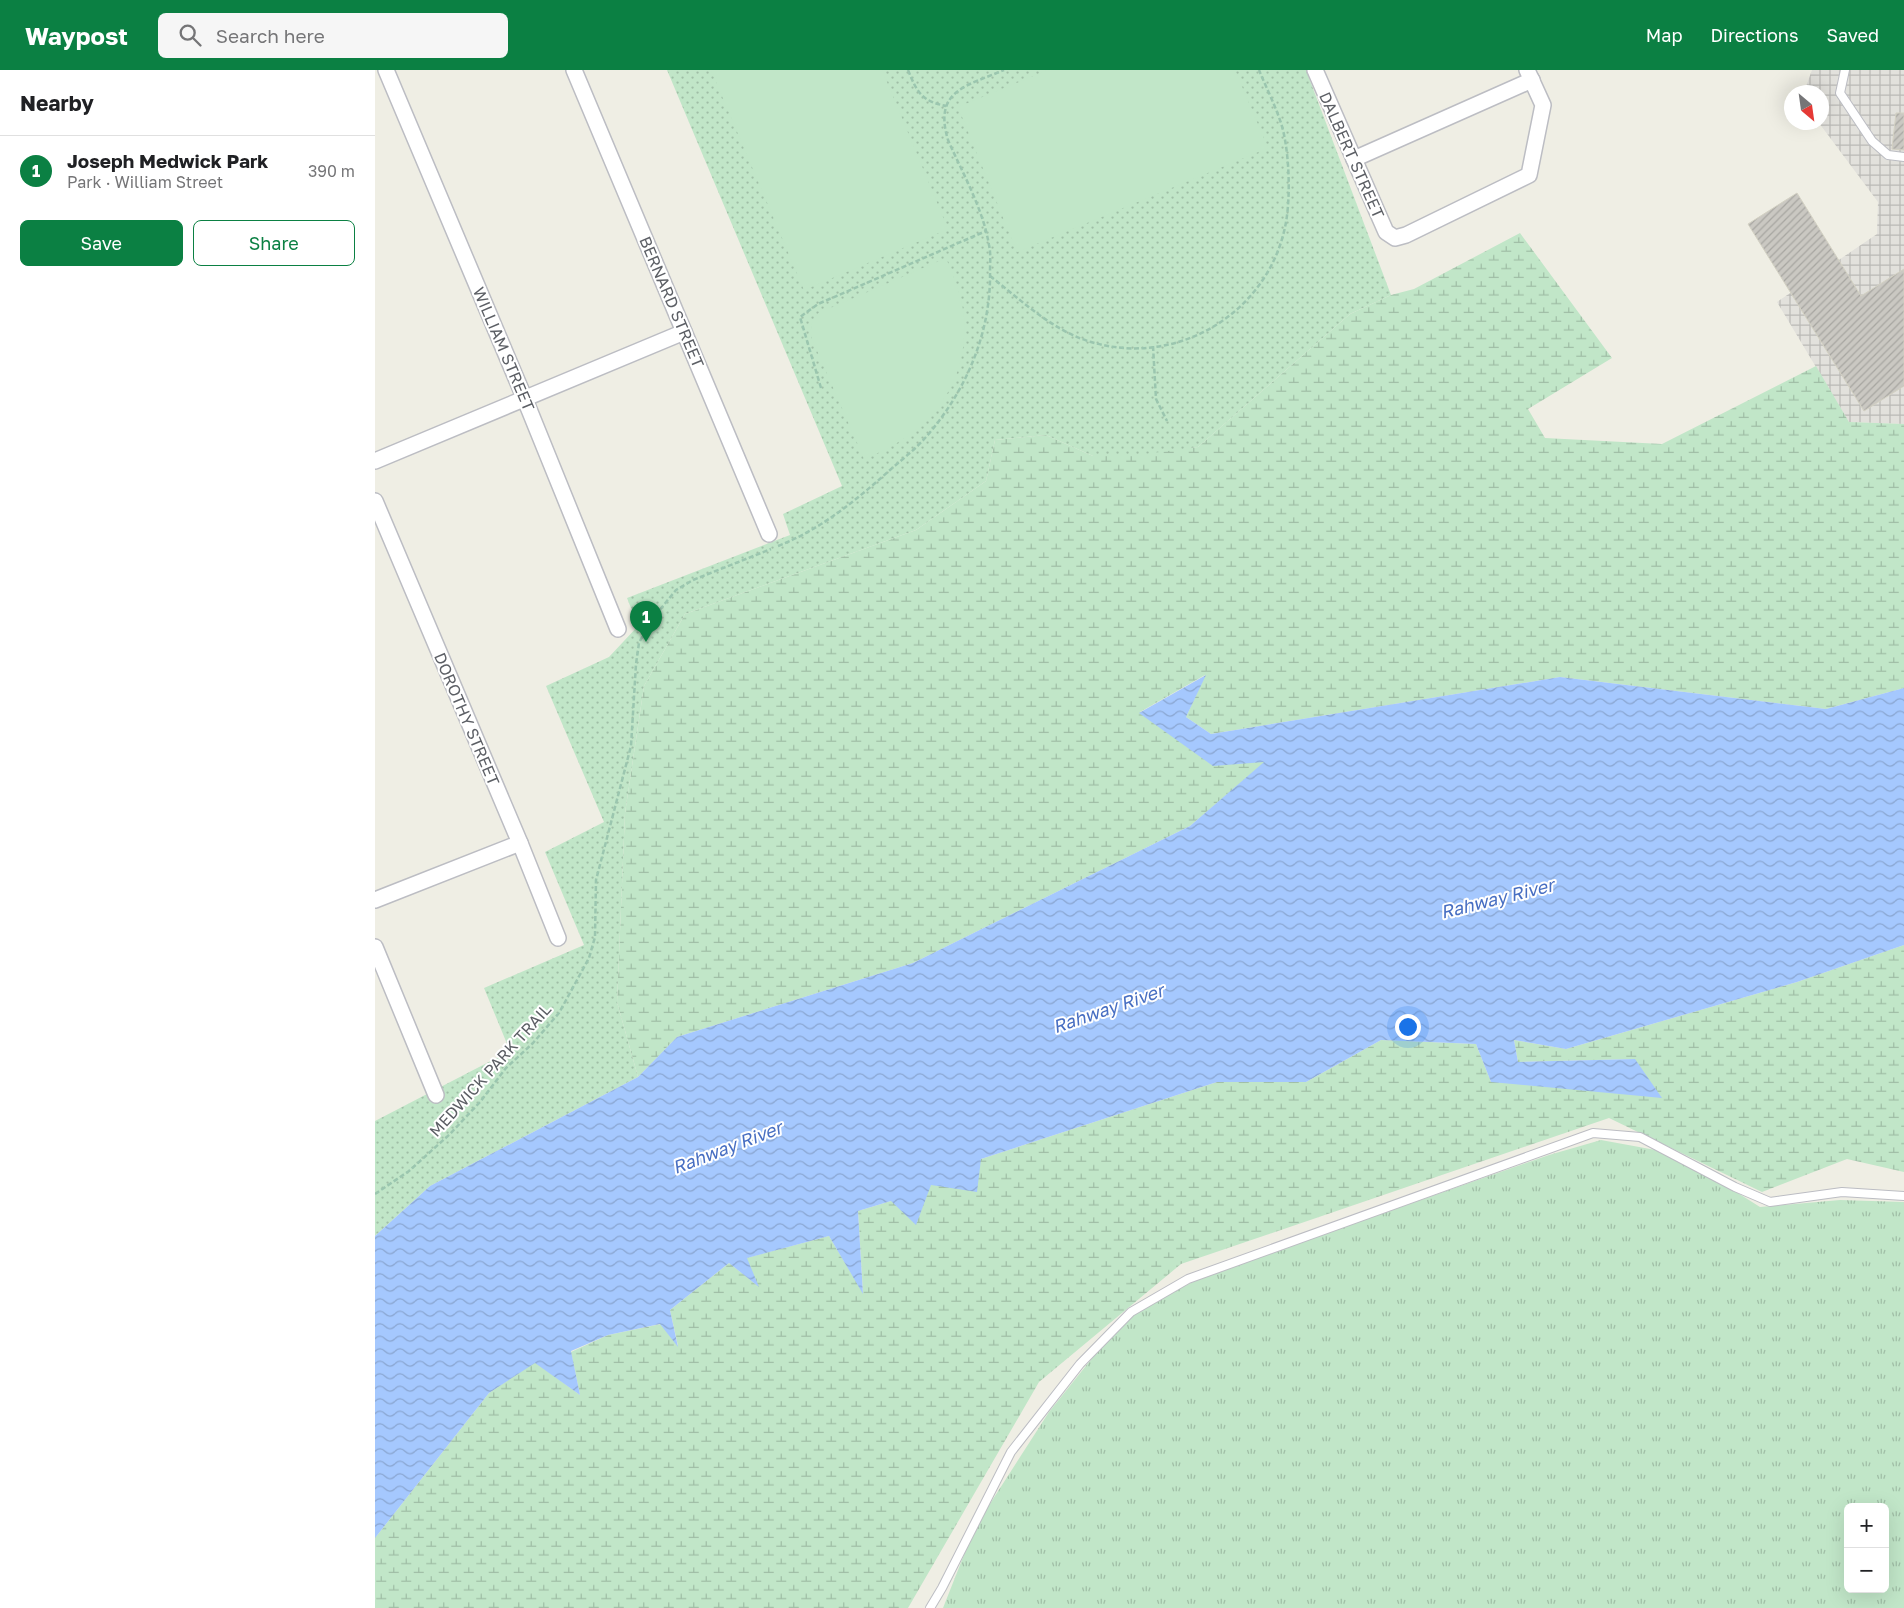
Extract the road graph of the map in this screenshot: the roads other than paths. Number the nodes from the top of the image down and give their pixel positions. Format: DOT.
graph roads {
  1 [pos="386,70"];
  2 [pos="573,70"];
  3 [pos="1845,70"];
  4 [pos="1318,71"];
  5 [pos="1530,75"];
  6 [pos="1904,157"];
  7 [pos="1354,159"];
  8 [pos="685,332"];
  9 [pos="524,397"];
  10 [pos="375,461"];
  11 [pos="375,501"];
  12 [pos="769,534"];
  13 [pos="617,629"];
  14 [pos="520,843"];
  15 [pos="375,900"];
  16 [pos="558,938"];
  17 [pos="375,947"];
  18 [pos="436,1095"];
  19 [pos="1904,1196"];
  20 [pos="930,1608"];
  1 -- 9 [label="street, WILLIAM STREET"];
  2 -- 8 [label="street, BERNARD STREET"];
  3 -- 6 [label="lane"];
  4 -- 7 [label="street, DALBERT STREET"];
  5 -- 7 [label="street"];
  5 -- 7 [label="street, DALBERT STREET"];
  8 -- 9 [label="street"];
  8 -- 12 [label="street, BERNARD STREET"];
  9 -- 10 [label="street"];
  9 -- 13 [label="street, WILLIAM STREET"];
  11 -- 14 [label="street, DOROTHY STREET"];
  14 -- 15 [label="street"];
  14 -- 16 [label="street, DOROTHY STREET"];
  17 -- 18 [label="street"];
  19 -- 20 [label="lane"];
}
